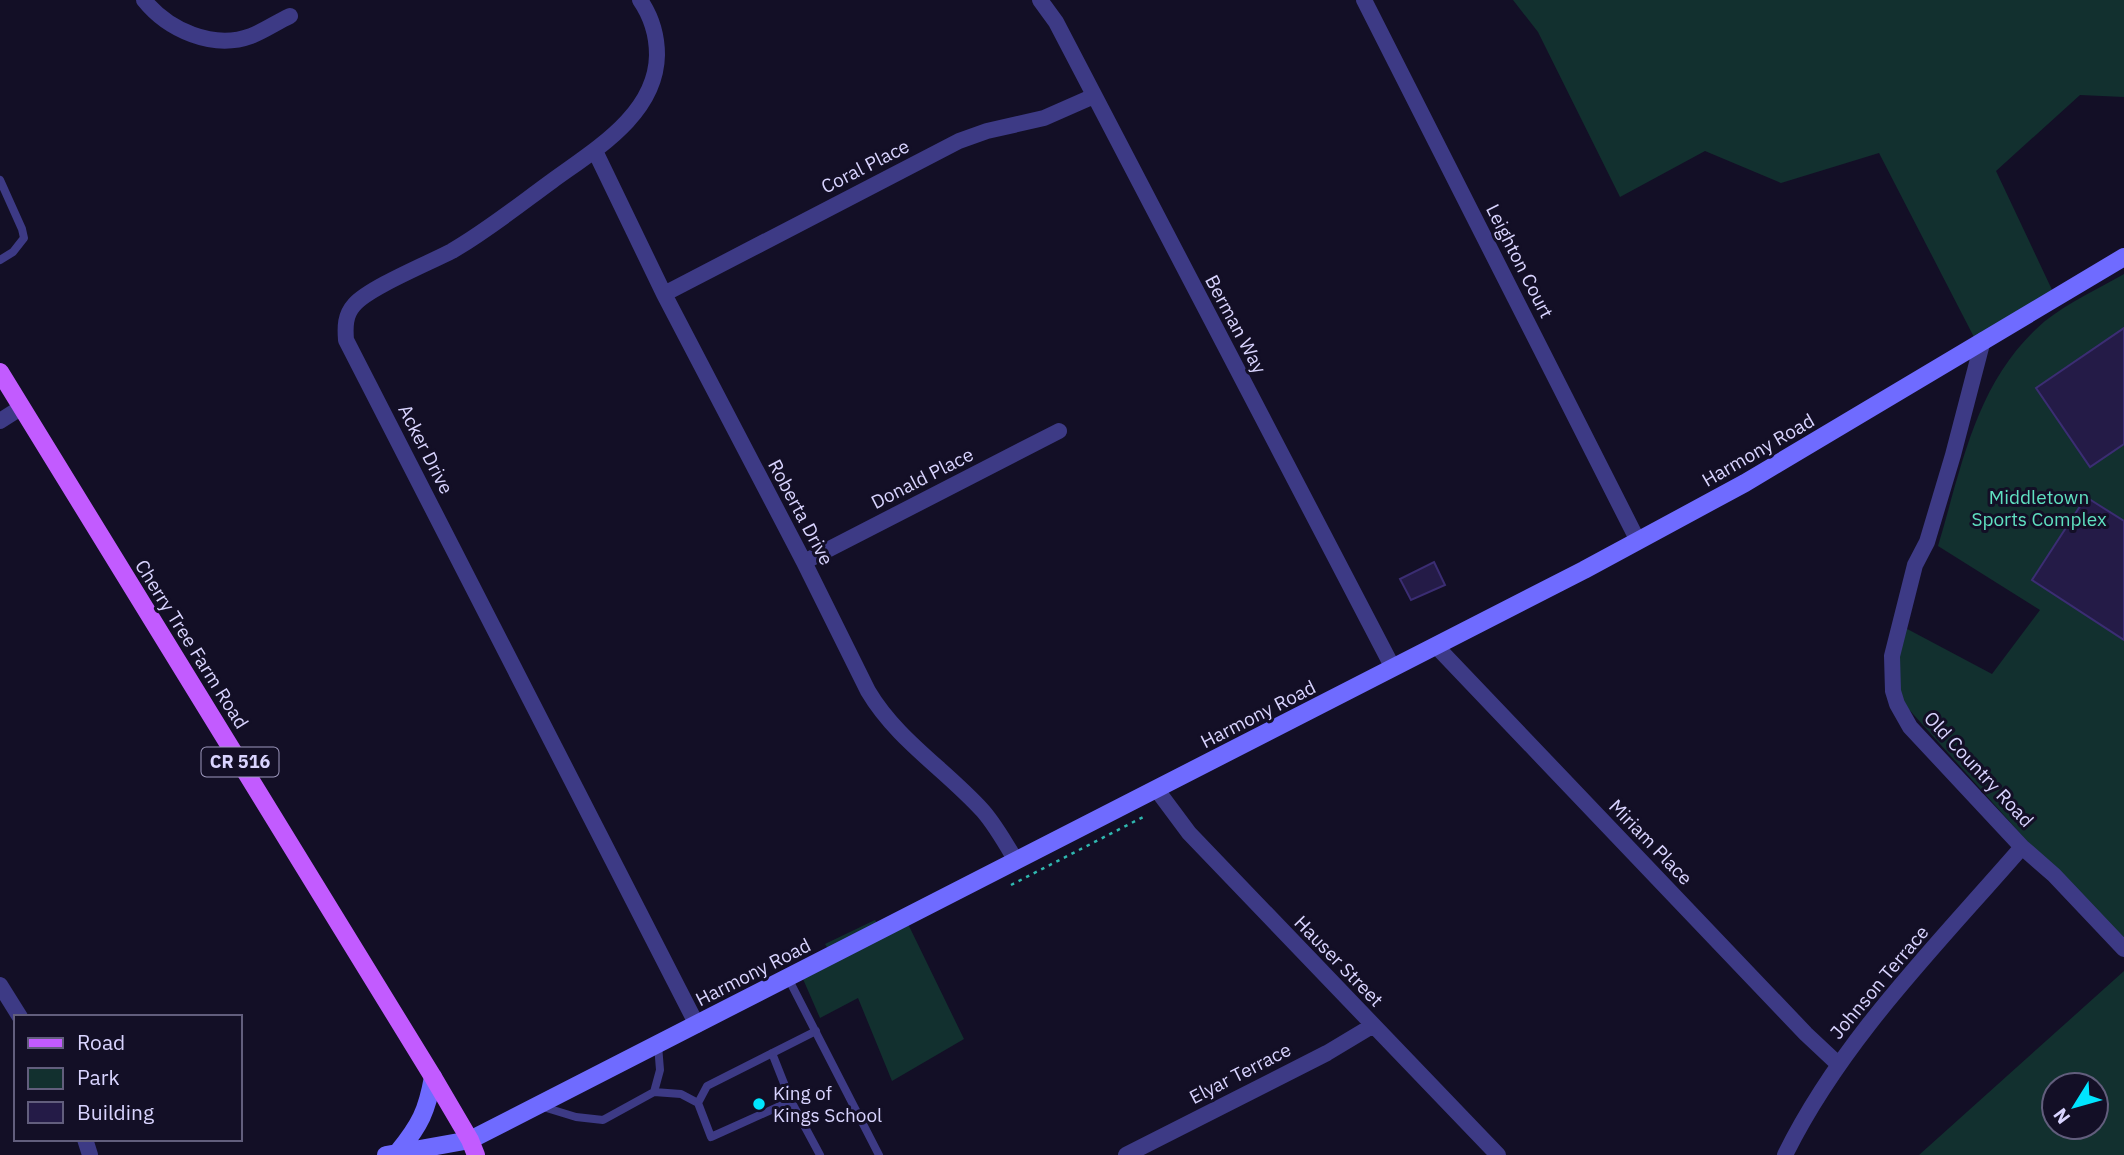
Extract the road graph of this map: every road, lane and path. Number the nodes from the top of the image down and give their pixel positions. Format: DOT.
graph roads {
  1 [pos="144,0"];
  2 [pos="640,0"];
  3 [pos="1040,0"];
  4 [pos="1364,0"];
  5 [pos="290,16"];
  6 [pos="1094,96"];
  7 [pos="595,151"];
  8 [pos="0,180"];
  9 [pos="2124,257"];
  10 [pos="0,260"];
  11 [pos="664,294"];
  12 [pos="1983,340"];
  13 [pos="0,372"];
  14 [pos="22,407"];
  15 [pos="0,421"];
  16 [pos="1059,431"];
  17 [pos="1638,541"];
  18 [pos="804,562"];
  19 [pos="1436,646"];
  20 [pos="1393,668"];
  21 [pos="1157,790"];
  22 [pos="1147,816"];
  23 [pos="2022,847"];
  24 [pos="1016,861"];
  25 [pos="1011,885"];
  26 [pos="2124,948"];
  27 [pos="788,978"];
  28 [pos="0,985"];
  29 [pos="18,1015"];
  30 [pos="697,1025"];
  31 [pos="1372,1026"];
  32 [pos="816,1031"];
  33 [pos="658,1045"];
  34 [pos="772,1053"];
  35 [pos="1838,1064"];
  36 [pos="433,1077"];
  37 [pos="654,1092"];
  38 [pos="791,1101"];
  39 [pos="698,1103"];
  40 [pos="538,1105"];
  41 [pos="473,1148"];
  42 [pos="392,1154"];
  43 [pos="820,1155"];
  44 [pos="879,1155"];
  45 [pos="1126,1155"];
  46 [pos="1498,1155"];
  47 [pos="1785,1155"];
  1 -- 5 [label="street"];
  2 -- 7 [label="street, Acker Drive"];
  3 -- 6 [label="street, Berman Way"];
  4 -- 17 [label="street, Leighton Court"];
  6 -- 11 [label="street, Coral Place"];
  6 -- 20 [label="street, Berman Way"];
  7 -- 11 [label="street, Roberta Drive"];
  7 -- 30 [label="street, Acker Drive"];
  8 -- 10 [label="lane"];
  9 -- 12 [label="street, Harmony Road"];
  11 -- 18 [label="street, Roberta Drive"];
  12 -- 17 [label="street, Harmony Road"];
  12 -- 23 [label="street, Old Country Road"];
  13 -- 14 [label="main road, Cherry Tree Farm Road / CR 516"];
  14 -- 15 [label="street"];
  14 -- 36 [label="main road, Cherry Tree Farm Road / CR 516"];
  16 -- 18 [label="street, Donald Place"];
  17 -- 19 [label="street, Harmony Road"];
  18 -- 24 [label="street, Roberta Drive"];
  19 -- 20 [label="street, Harmony Road"];
  19 -- 35 [label="street, Miriam Place"];
  20 -- 21 [label="street, Harmony Road"];
  21 -- 24 [label="street, Harmony Road"];
  21 -- 31 [label="street, Hauser Street"];
  22 -- 25 [label="path"];
  23 -- 26 [label="street, Old Country Road"];
  23 -- 35 [label="street, Johnson Terrace"];
  24 -- 27 [label="street, Harmony Road"];
  27 -- 30 [label="street, Harmony Road"];
  27 -- 32 [label="lane"];
  28 -- 29 [label="street"];
  30 -- 33 [label="street, Harmony Road"];
  31 -- 45 [label="street, Elyar Terrace"];
  31 -- 46 [label="street, Hauser Street"];
  32 -- 34 [label="lane"];
  32 -- 44 [label="lane"];
  33 -- 37 [label="lane"];
  33 -- 40 [label="street, Harmony Road"];
  34 -- 38 [label="lane"];
  34 -- 39 [label="lane"];
  35 -- 47 [label="street, Johnson Terrace"];
  36 -- 41 [label="main road, Cherry Tree Farm Road / CR 516"];
  36 -- 42 [label="street"];
  37 -- 39 [label="lane"];
  37 -- 40 [label="lane"];
  38 -- 39 [label="lane"];
  38 -- 43 [label="lane"];
  40 -- 41 [label="street, Harmony Road"];
  41 -- 42 [label="street, Harmony Road"];
}
